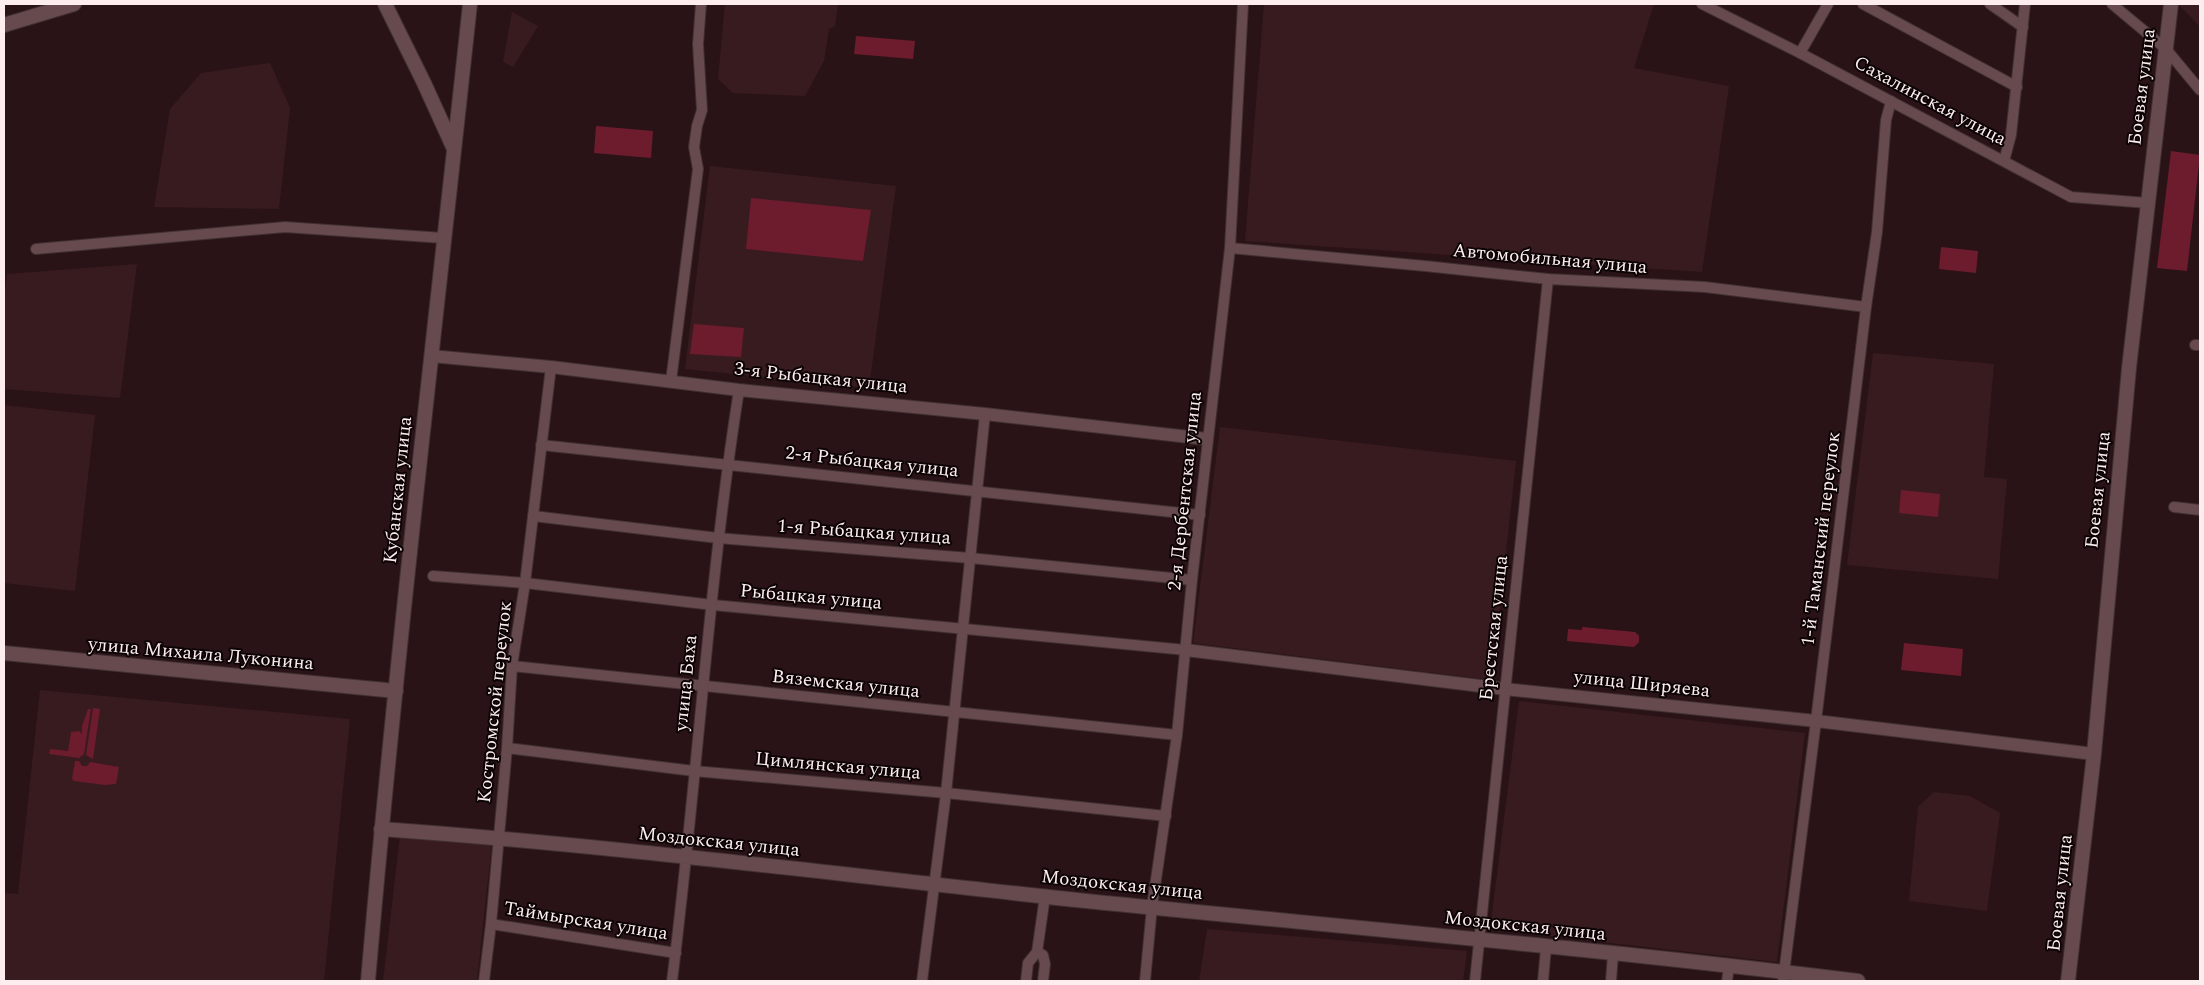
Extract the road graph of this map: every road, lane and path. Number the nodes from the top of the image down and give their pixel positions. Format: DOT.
graph roads {
  1 [pos="74,4"];
  2 [pos="385,4"];
  3 [pos="470,4"];
  4 [pos="701,4"];
  5 [pos="1243,4"];
  6 [pos="1702,4"];
  7 [pos="1828,4"];
  8 [pos="1863,4"];
  9 [pos="1990,4"];
  10 [pos="2025,4"];
  11 [pos="2112,4"];
  12 [pos="2171,4"];
  13 [pos="4,25"];
  14 [pos="2023,27"];
  15 [pos="2166,49"];
  16 [pos="1800,53"];
  17 [pos="2017,87"];
  18 [pos="2200,90"];
  19 [pos="1891,102"];
  20 [pos="454,150"];
  21 [pos="2004,160"];
  22 [pos="2148,203"];
  23 [pos="444,238"];
  24 [pos="1230,248"];
  25 [pos="36,249"];
  26 [pos="1548,279"];
  27 [pos="1866,307"];
  28 [pos="431,356"];
  29 [pos="551,367"];
  30 [pos="671,381"];
  31 [pos="739,390"];
  32 [pos="985,414"];
  33 [pos="1207,439"];
  34 [pos="542,445"];
  35 [pos="728,465"];
  36 [pos="978,490"];
  37 [pos="2174,507"];
  38 [pos="2200,510"];
  39 [pos="1200,515"];
  40 [pos="533,516"];
  41 [pos="718,538"];
  42 [pos="970,558"];
  43 [pos="433,576"];
  44 [pos="1192,580"];
  45 [pos="525,584"];
  46 [pos="713,605"];
  47 [pos="963,628"];
  48 [pos="1186,650"];
  49 [pos="4,653"];
  50 [pos="512,666"];
  51 [pos="703,686"];
  52 [pos="1505,689"];
  53 [pos="396,691"];
  54 [pos="954,713"];
  55 [pos="1816,720"];
  56 [pos="1177,735"];
  57 [pos="507,748"];
  58 [pos="2094,754"];
  59 [pos="694,771"];
  60 [pos="946,793"];
  61 [pos="1166,816"];
  62 [pos="381,828"];
  63 [pos="498,837"];
  64 [pos="686,858"];
  65 [pos="933,884"];
  66 [pos="1045,896"];
  67 [pos="1152,907"];
  68 [pos="492,924"];
  69 [pos="1479,941"];
  70 [pos="1546,948"];
  71 [pos="676,952"];
  72 [pos="1037,952"];
  73 [pos="1613,954"];
  74 [pos="1729,966"];
  75 [pos="1783,977"];
  76 [pos="368,981"];
  77 [pos="484,981"];
  78 [pos="672,981"];
  79 [pos="922,981"];
  80 [pos="1026,981"];
  81 [pos="1043,981"];
  82 [pos="1145,981"];
  83 [pos="1475,981"];
  84 [pos="1543,981"];
  85 [pos="1611,981"];
  86 [pos="1727,981"];
  87 [pos="1858,981"];
  88 [pos="2068,981"];
  1 -- 13 [label="main road"];
  2 -- 20 [label="main road"];
  3 -- 20 [label="main road, Кубанская улица"];
  4 -- 30 [label="street"];
  5 -- 24 [label="street, 2-я Дербентская улица"];
  6 -- 16 [label="street, Сахалинская улица"];
  7 -- 16 [label="street"];
  8 -- 17 [label="street"];
  9 -- 14 [label="street"];
  10 -- 14 [label="street"];
  11 -- 15 [label="street"];
  12 -- 15 [label="main road, Боевая улица"];
  14 -- 17 [label="street"];
  15 -- 18 [label="street"];
  15 -- 22 [label="main road, Боевая улица"];
  16 -- 19 [label="street, Сахалинская улица"];
  17 -- 21 [label="street"];
  19 -- 21 [label="street, Сахалинская улица"];
  19 -- 27 [label="street, 1-й Таманский переулок"];
  20 -- 23 [label="main road, Кубанская улица"];
  21 -- 22 [label="street, Сахалинская улица"];
  22 -- 58 [label="main road, Боевая улица"];
  23 -- 25 [label="street"];
  23 -- 28 [label="main road, Кубанская улица"];
  24 -- 26 [label="street, Автомобильная улица"];
  24 -- 33 [label="street, 2-я Дербентская улица"];
  26 -- 27 [label="street, Автомобильная улица"];
  26 -- 52 [label="street, Брестская улица"];
  27 -- 55 [label="street, 1-й Таманский переулок"];
  28 -- 29 [label="street, 3-я Рыбацкая улица"];
  28 -- 53 [label="main road, Кубанская улица"];
  29 -- 30 [label="street, 3-я Рыбацкая улица"];
  29 -- 34 [label="street, Костромской переулок"];
  30 -- 31 [label="street, 3-я Рыбацкая улица"];
  31 -- 32 [label="street, 3-я Рыбацкая улица"];
  31 -- 35 [label="street, улица Баха"];
  32 -- 33 [label="street, 3-я Рыбацкая улица"];
  32 -- 36 [label="street"];
  33 -- 39 [label="street, 2-я Дербентская улица"];
  34 -- 35 [label="street, 2-я Рыбацкая улица"];
  34 -- 40 [label="street, Костромской переулок"];
  35 -- 36 [label="street, 2-я Рыбацкая улица"];
  35 -- 41 [label="street, улица Баха"];
  36 -- 39 [label="street, 2-я Рыбацкая улица"];
  36 -- 42 [label="street"];
  37 -- 38 [label="street"];
  39 -- 44 [label="street, 2-я Дербентская улица"];
  40 -- 41 [label="street, 1-я Рыбацкая улица"];
  40 -- 45 [label="street, Костромской переулок"];
  41 -- 42 [label="street, 1-я Рыбацкая улица"];
  41 -- 46 [label="street, улица Баха"];
  42 -- 44 [label="street, 1-я Рыбацкая улица"];
  42 -- 47 [label="street"];
  43 -- 45 [label="street, Рыбацкая улица"];
  44 -- 48 [label="street, 2-я Дербентская улица"];
  45 -- 46 [label="street, Рыбацкая улица"];
  45 -- 50 [label="street, Костромской переулок"];
  46 -- 47 [label="street, Рыбацкая улица"];
  46 -- 51 [label="street, улица Баха"];
  47 -- 48 [label="street, Рыбацкая улица"];
  47 -- 54 [label="street"];
  48 -- 52 [label="street, улица Ширяева"];
  48 -- 56 [label="street, 2-я Дербентская улица"];
  49 -- 53 [label="main road, улица Михаила Луконина"];
  50 -- 51 [label="street, Вяземская улица"];
  50 -- 57 [label="street, Костромской переулок"];
  51 -- 54 [label="street, Вяземская улица"];
  51 -- 59 [label="street, улица Баха"];
  52 -- 55 [label="street, улица Ширяева"];
  52 -- 69 [label="street, Брестская улица"];
  53 -- 62 [label="main road, Кубанская улица"];
  54 -- 56 [label="street, Вяземская улица"];
  54 -- 60 [label="street"];
  55 -- 58 [label="street, улица Ширяева"];
  55 -- 75 [label="street, 1-й Таманский переулок"];
  56 -- 61 [label="street, 2-я Дербентская улица"];
  57 -- 59 [label="street, Цимлянская улица"];
  57 -- 63 [label="street, Костромской переулок"];
  58 -- 88 [label="main road, Боевая улица"];
  59 -- 60 [label="street, Цимлянская улица"];
  59 -- 64 [label="street, улица Баха"];
  60 -- 61 [label="street, Цимлянская улица"];
  60 -- 65 [label="street"];
  61 -- 67 [label="street, 2-я Дербентская улица"];
  62 -- 63 [label="main road, Моздокская улица"];
  62 -- 76 [label="main road, Кубанская улица"];
  63 -- 64 [label="main road, Моздокская улица"];
  63 -- 68 [label="street, Костромской переулок"];
  64 -- 65 [label="main road, Моздокская улица"];
  64 -- 71 [label="street, улица Баха"];
  65 -- 66 [label="main road, Моздокская улица"];
  65 -- 79 [label="street"];
  66 -- 67 [label="main road, Моздокская улица"];
  66 -- 72 [label="street"];
  67 -- 69 [label="main road, Моздокская улица"];
  67 -- 82 [label="street, 2-я Дербентская улица"];
  68 -- 71 [label="street, Таймырская улица"];
  68 -- 77 [label="street, Костромской переулок"];
  69 -- 70 [label="main road, Моздокская улица"];
  69 -- 83 [label="street, Брестская улица"];
  70 -- 73 [label="main road, Моздокская улица"];
  70 -- 84 [label="street"];
  71 -- 78 [label="street, улица Баха"];
  72 -- 80 [label="street"];
  72 -- 81 [label="street"];
  73 -- 74 [label="main road, Моздокская улица"];
  73 -- 85 [label="street"];
  74 -- 75 [label="main road, Моздокская улица"];
  74 -- 86 [label="street"];
  75 -- 87 [label="main road, Моздокская улица"];
}
